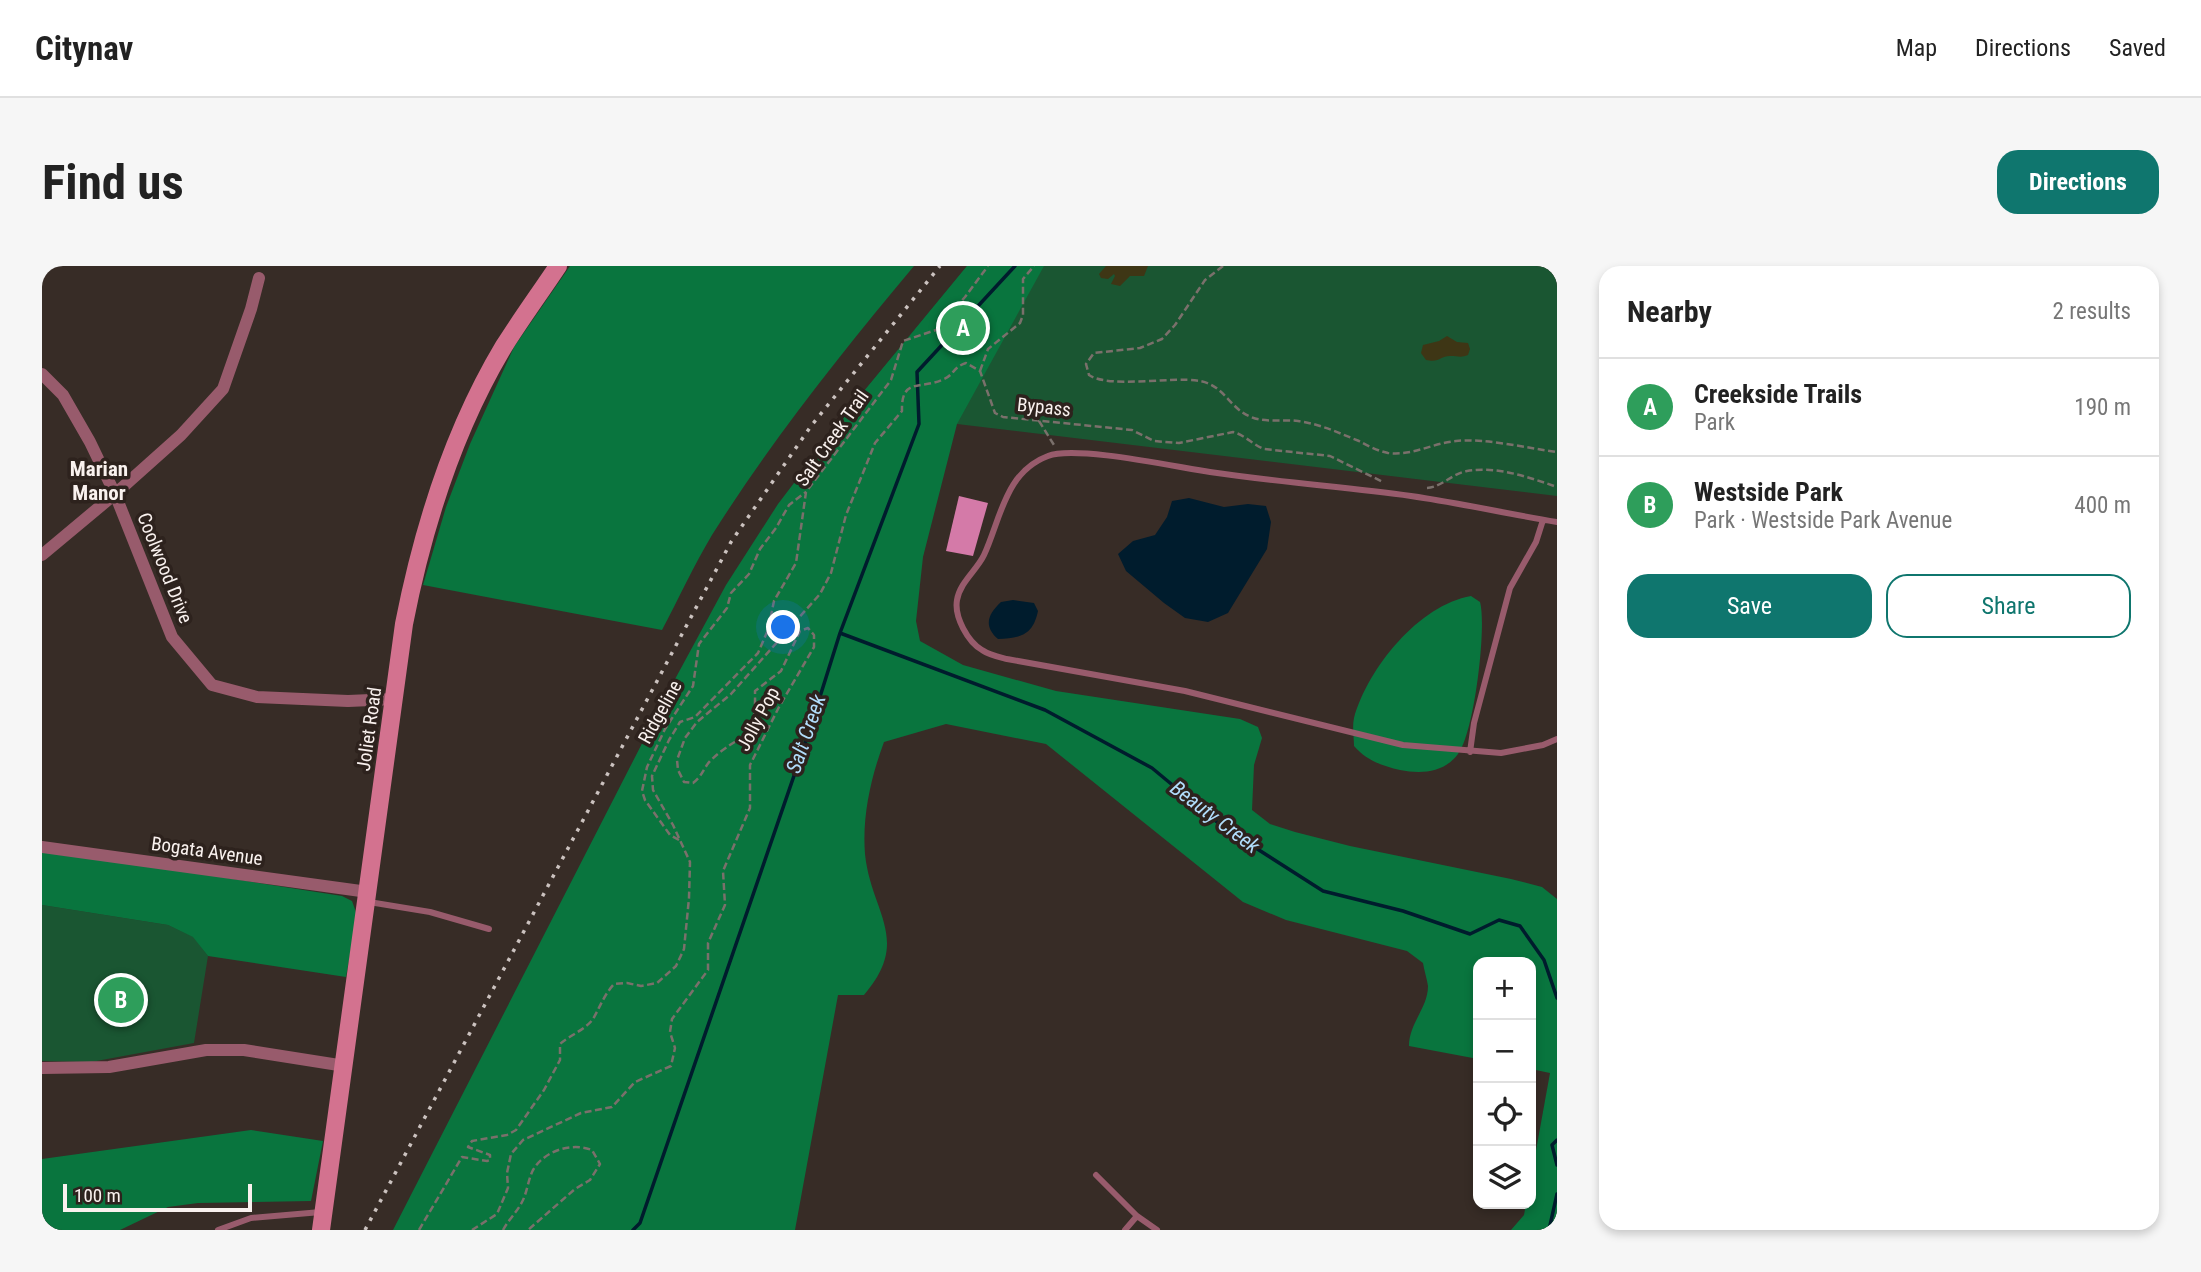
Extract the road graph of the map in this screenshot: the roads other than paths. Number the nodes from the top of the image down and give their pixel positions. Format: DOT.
graph roads {
  1 [pos="558,266"];
  2 [pos="259,278"];
  3 [pos="42,374"];
  4 [pos="116,494"];
  5 [pos="1544,520"];
  6 [pos="1557,522"];
  7 [pos="42,555"];
  8 [pos="394,699"];
  9 [pos="1557,739"];
  10 [pos="1470,752"];
  11 [pos="42,847"];
  12 [pos="367,897"];
  13 [pos="489,929"];
  14 [pos="345,1066"];
  15 [pos="42,1068"];
  16 [pos="1096,1175"];
  17 [pos="1137,1216"];
  18 [pos="322,1221"];
  19 [pos="218,1230"];
  20 [pos="1125,1230"];
  21 [pos="1157,1230"];
  1 -- 8 [label="main road, Joliet Road"];
  2 -- 4 [label="street"];
  3 -- 4 [label="street, Coolwood Drive"];
  4 -- 7 [label="street"];
  4 -- 8 [label="street, Coolwood Drive"];
  5 -- 6 [label="lane"];
  5 -- 10 [label="lane"];
  5 -- 10 [label="lane"];
  8 -- 12 [label="main road, Joliet Road"];
  9 -- 10 [label="lane"];
  11 -- 12 [label="street, Bogata Avenue"];
  12 -- 13 [label="lane"];
  12 -- 14 [label="main road, Joliet Road"];
  14 -- 15 [label="street"];
  14 -- 18 [label="main road, Joliet Road"];
  16 -- 17 [label="lane"];
  17 -- 20 [label="lane"];
  17 -- 21 [label="lane"];
  18 -- 19 [label="lane"];
}
